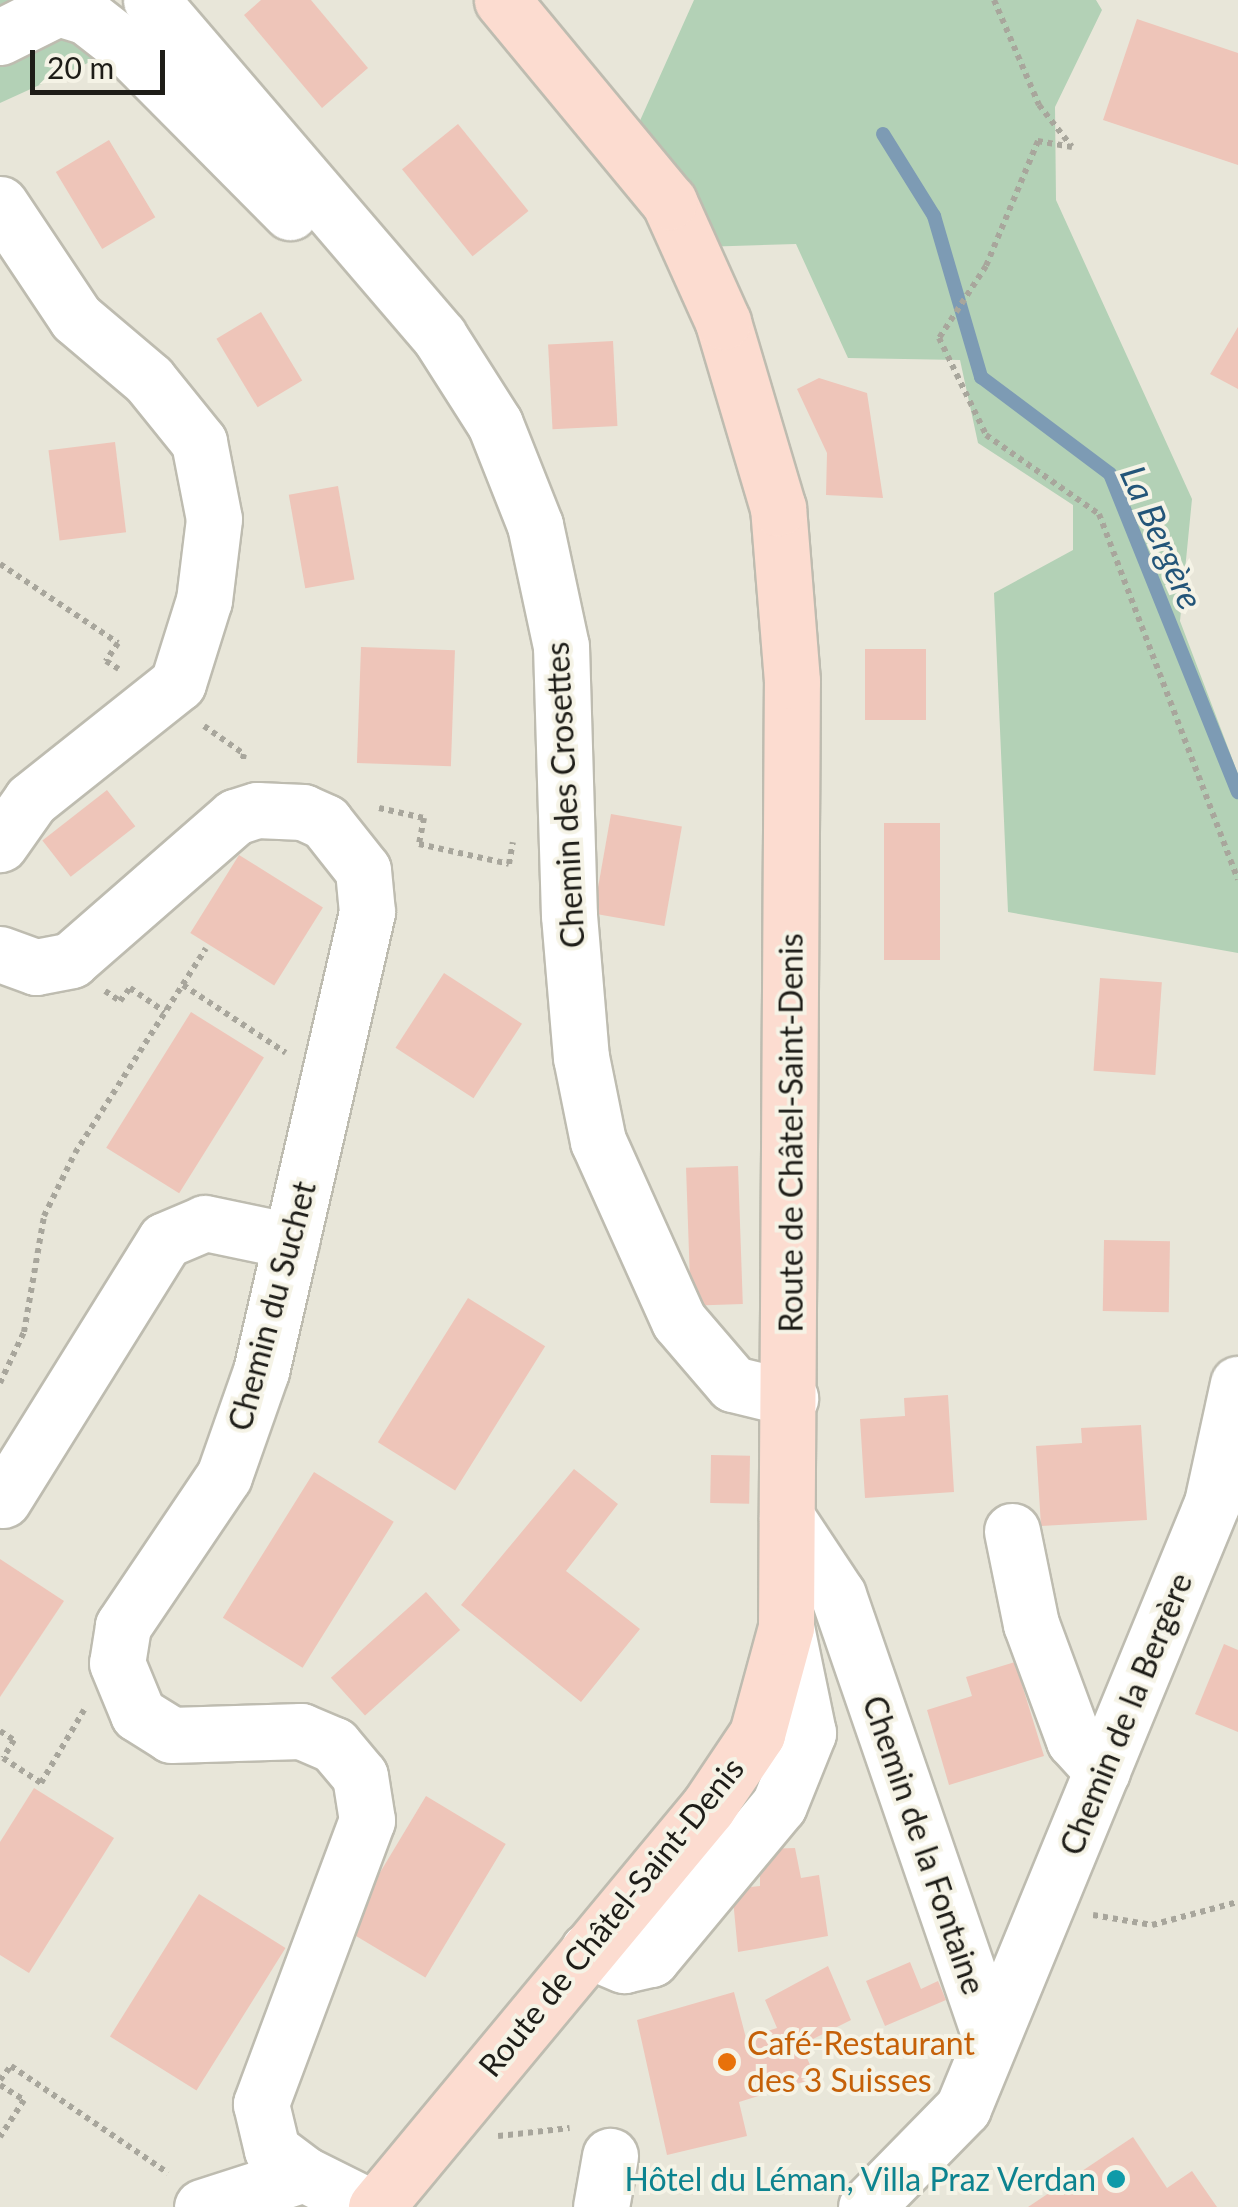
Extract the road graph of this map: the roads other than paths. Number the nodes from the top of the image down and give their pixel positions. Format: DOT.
graph roads {
  1 [pos="152,0"];
  2 [pos="502,0"];
  3 [pos="0,38"];
  4 [pos="0,204"];
  5 [pos="412,305"];
  6 [pos="0,844"];
  7 [pos="0,954"];
  8 [pos="291,1241"];
  9 [pos="1238,1384"];
  10 [pos="790,1398"];
  11 [pos="3,1500"];
  12 [pos="787,1518"];
  13 [pos="1012,1531"];
  14 [pos="1102,1771"];
  15 [pos="990,2037"];
  16 [pos="304,2174"];
  17 [pos="206,2205"];
  18 [pos="373,2207"];
  19 [pos="866,2207"];
  1 -- 5 [label="street, Chemin des Crosettes"];
  2 -- 10 [label="main road, Route de Châtel-Saint-Denis"];
  3 -- 5 [label="street"];
  4 -- 6 [label="street"];
  5 -- 10 [label="street, Chemin des Crosettes"];
  7 -- 8 [label="street, Chemin du Suchet"];
  8 -- 11 [label="street"];
  8 -- 16 [label="street, Chemin du Suchet"];
  9 -- 14 [label="street, Chemin de la Bergère"];
  10 -- 12 [label="main road, Route de Châtel-Saint-Denis"];
  12 -- 15 [label="street, Chemin de la Fontaine"];
  12 -- 18 [label="main road, Route de Châtel-Saint-Denis"];
  13 -- 14 [label="street"];
  14 -- 15 [label="street, Chemin de la Bergère"];
  15 -- 19 [label="street, Chemin de la Fontaine"];
  16 -- 17 [label="street"];
  16 -- 18 [label="street, Chemin du Suchet"];
}
